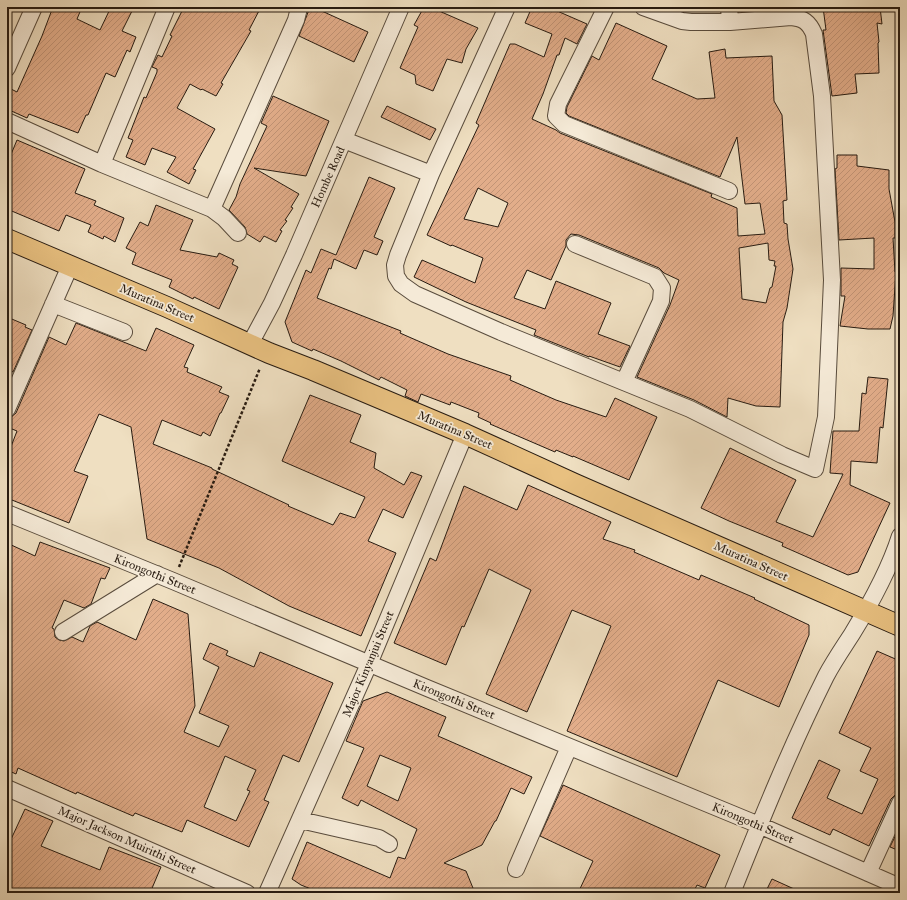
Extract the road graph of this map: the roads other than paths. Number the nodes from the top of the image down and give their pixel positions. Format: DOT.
graph roads {
  1 [pos="34,7"];
  2 [pos="167,7"];
  3 [pos="401,7"];
  4 [pos="507,7"];
  5 [pos="606,7"];
  6 [pos="643,7"];
  7 [pos="299,8"];
  8 [pos="730,14"];
  9 [pos="7,68"];
  10 [pos="7,121"];
  11 [pos="344,140"];
  12 [pos="102,164"];
  13 [pos="431,174"];
  14 [pos="729,191"];
  15 [pos="212,209"];
  16 [pos="238,233"];
  17 [pos="7,239"];
  18 [pos="575,244"];
  19 [pos="70,266"];
  20 [pos="53,304"];
  21 [pos="124,332"];
  22 [pos="250,344"];
  23 [pos="13,381"];
  24 [pos="624,382"];
  25 [pos="7,409"];
  26 [pos="465,434"];
  27 [pos="7,513"];
  28 [pos="900,536"];
  29 [pos="157,574"];
  30 [pos="865,611"];
  31 [pos="900,626"];
  32 [pos="63,632"];
  33 [pos="369,664"];
  34 [pos="569,747"];
  35 [pos="7,788"];
  36 [pos="900,803"];
  37 [pos="300,820"];
  38 [pos="759,825"];
  39 [pos="389,844"];
  40 [pos="516,869"];
  41 [pos="868,873"];
  42 [pos="900,887"];
  43 [pos="247,893"];
  44 [pos="267,893"];
  45 [pos="732,893"];
  1 -- 9 [label="street"];
  2 -- 12 [label="street"];
  3 -- 11 [label="street, Hombe Road"];
  4 -- 13 [label="street"];
  5 -- 14 [label="street"];
  6 -- 8 [label="street"];
  7 -- 15 [label="street"];
  8 -- 24 [label="street"];
  10 -- 12 [label="street"];
  11 -- 13 [label="street"];
  11 -- 22 [label="street, Hombe Road"];
  12 -- 15 [label="street"];
  13 -- 24 [label="street"];
  15 -- 16 [label="street"];
  17 -- 19 [label="main road, Muratina Street"];
  18 -- 24 [label="street"];
  19 -- 20 [label="street"];
  19 -- 22 [label="main road, Muratina Street"];
  20 -- 21 [label="street"];
  20 -- 23 [label="street"];
  22 -- 26 [label="main road, Muratina Street"];
  23 -- 25 [label="street"];
  26 -- 30 [label="main road, Muratina Street"];
  26 -- 33 [label="street, Major Kinyanjui Street"];
  27 -- 29 [label="street, Kirongothi Street"];
  28 -- 30 [label="street"];
  29 -- 32 [label="street"];
  29 -- 33 [label="street, Kirongothi Street"];
  30 -- 31 [label="main road, Muratina Street"];
  30 -- 38 [label="street"];
  33 -- 34 [label="street, Kirongothi Street"];
  33 -- 37 [label="street, Major Kinyanjui Street"];
  34 -- 38 [label="street, Kirongothi Street"];
  34 -- 40 [label="street"];
  35 -- 43 [label="street, Major Jackson Muirithi Street"];
  36 -- 41 [label="street"];
  37 -- 39 [label="street"];
  37 -- 44 [label="street, Major Kinyanjui Street"];
  38 -- 41 [label="street, Kirongothi Street"];
  38 -- 45 [label="street"];
  41 -- 42 [label="street, Kirongothi Street"];
}
